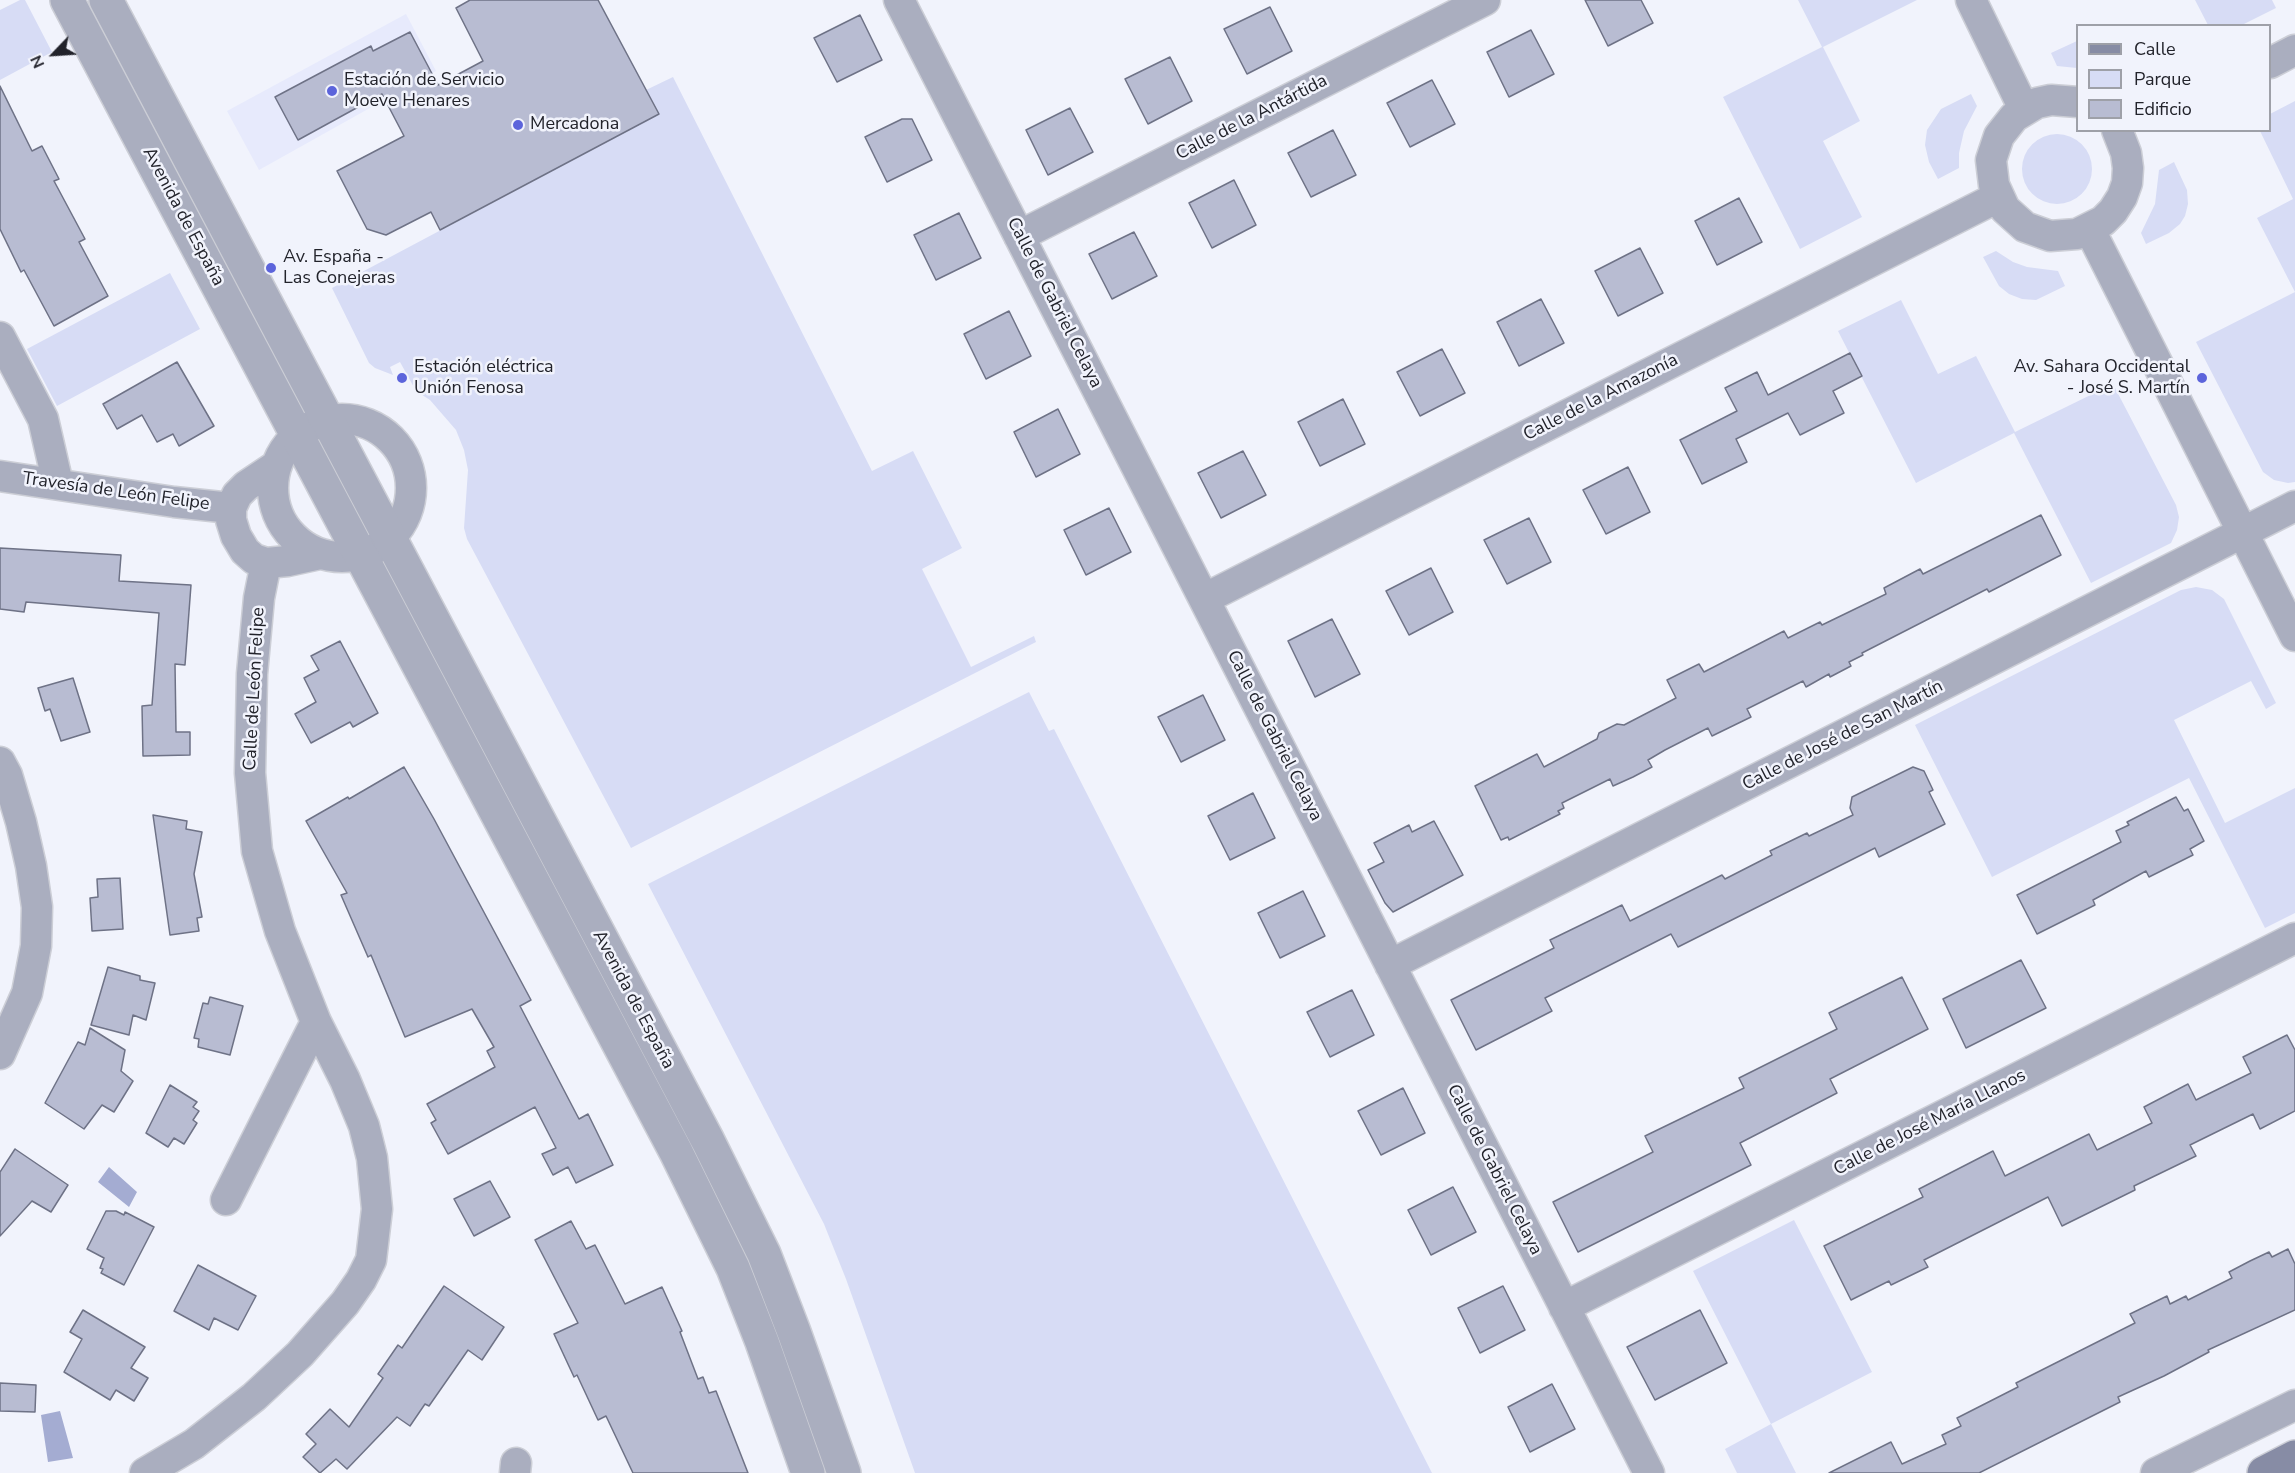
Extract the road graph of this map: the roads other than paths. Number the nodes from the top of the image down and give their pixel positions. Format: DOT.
graph roads {
  1 [pos="67,0"];
  2 [pos="106,0"];
  3 [pos="899,0"];
  4 [pos="1485,0"];
  5 [pos="1971,0"];
  6 [pos="2295,50"];
  7 [pos="2271,62"];
  8 [pos="2076,102"];
  9 [pos="2024,109"];
  10 [pos="2125,133"];
  11 [pos="1998,197"];
  12 [pos="2090,230"];
  13 [pos="1019,236"];
  14 [pos="0,337"];
  15 [pos="327,420"];
  16 [pos="298,434"];
  17 [pos="276,465"];
  18 [pos="0,476"];
  19 [pos="57,484"];
  20 [pos="2295,506"];
  21 [pos="231,508"];
  22 [pos="2243,533"];
  23 [pos="391,540"];
  24 [pos="320,554"];
  25 [pos="361,556"];
  26 [pos="266,563"];
  27 [pos="1204,599"];
  28 [pos="2295,636"];
  29 [pos="0,762"];
  30 [pos="2295,938"];
  31 [pos="1390,965"];
  32 [pos="316,1022"];
  33 [pos="0,1054"];
  34 [pos="226,1200"];
  35 [pos="1564,1307"];
  36 [pos="2295,1405"];
  37 [pos="2295,1457"];
  38 [pos="145,1473"];
  39 [pos="808,1473"];
  40 [pos="844,1473"];
  41 [pos="1649,1473"];
  42 [pos="2156,1473"];
  43 [pos="2264,1473"];
  1 -- 16 [label="street, Avenida de España"];
  2 -- 15 [label="street, Avenida de España"];
  3 -- 13 [label="street, Calle de Gabriel Celaya"];
  4 -- 13 [label="street, Calle de la Antártida"];
  5 -- 9 [label="street"];
  6 -- 7 [label="street"];
  8 -- 9 [label="street"];
  9 -- 11 [label="street"];
  10 -- 12 [label="street"];
  11 -- 12 [label="street"];
  11 -- 27 [label="street, Calle de la Amazonía"];
  12 -- 22 [label="street"];
  13 -- 27 [label="street, Calle de Gabriel Celaya"];
  14 -- 19 [label="street"];
  15 -- 16 [label="street"];
  15 -- 23 [label="street, Avenida de España"];
  15 -- 23 [label="street"];
  16 -- 17 [label="street"];
  16 -- 25 [label="street, Avenida de España"];
  17 -- 21 [label="street"];
  17 -- 24 [label="street"];
  18 -- 19 [label="street, Travesía de León Felipe"];
  19 -- 21 [label="street, Travesía de León Felipe"];
  20 -- 22 [label="street, Calle de José de San Martín"];
  21 -- 26 [label="street"];
  22 -- 28 [label="street"];
  22 -- 31 [label="street, Calle de José de San Martín"];
  23 -- 25 [label="street"];
  23 -- 40 [label="street, Avenida de España"];
  24 -- 25 [label="street"];
  24 -- 26 [label="street"];
  25 -- 39 [label="street, Avenida de España"];
  26 -- 32 [label="street, Calle de León Felipe"];
  27 -- 31 [label="street, Calle de Gabriel Celaya"];
  29 -- 33 [label="street"];
  30 -- 35 [label="street, Calle de José María Llanos"];
  31 -- 35 [label="street, Calle de Gabriel Celaya"];
  32 -- 34 [label="street"];
  32 -- 38 [label="street, Calle de León Felipe"];
  35 -- 41 [label="street, Calle de Gabriel Celaya"];
  36 -- 42 [label="street"];
  37 -- 43 [label="main road"];
}
